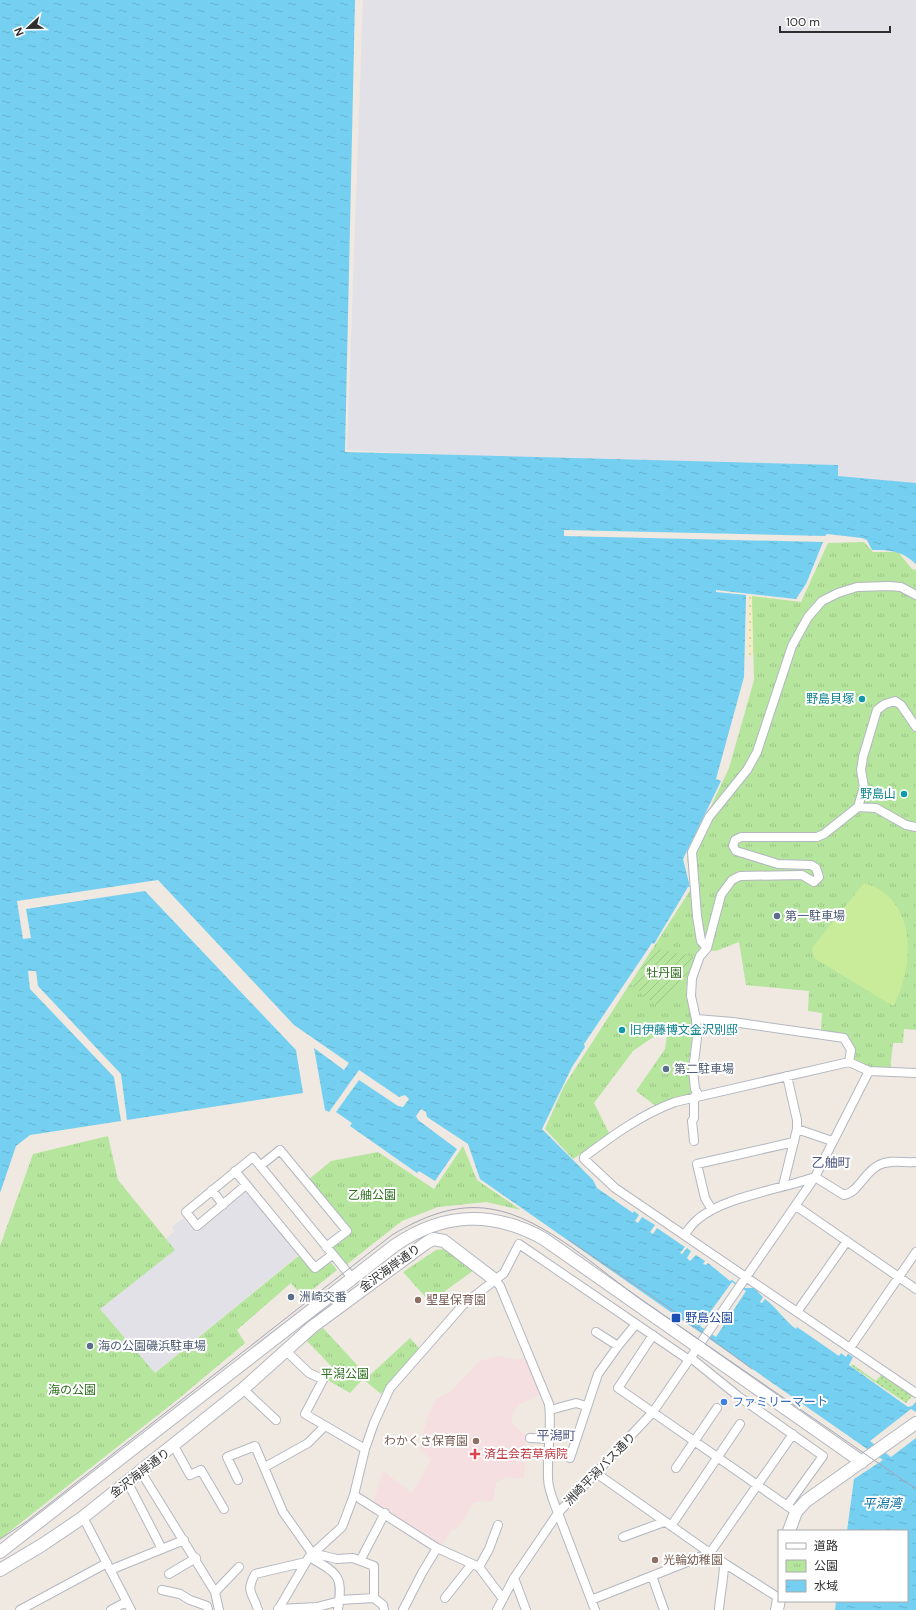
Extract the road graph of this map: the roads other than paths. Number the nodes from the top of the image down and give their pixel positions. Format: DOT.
graph roads {
  1 [pos="916,595"];
  2 [pos="916,727"];
  3 [pos="858,807"];
  4 [pos="916,827"];
  5 [pos="707,948"];
  6 [pos="696,1019"];
  7 [pos="849,1062"];
  8 [pos="869,1071"];
  9 [pos="916,1073"];
  10 [pos="787,1076"];
  11 [pos="697,1097"];
  12 [pos="797,1129"];
  13 [pos="832,1141"];
  14 [pos="694,1142"];
  15 [pos="794,1142"];
  16 [pos="916,1162"];
  17 [pos="260,1166"];
  18 [pos="235,1171"];
  19 [pos="815,1176"];
  20 [pos="246,1185"];
  21 [pos="784,1186"];
  22 [pos="212,1190"];
  23 [pos="223,1204"];
  24 [pos="796,1206"];
  25 [pos="712,1210"];
  26 [pos="685,1234"];
  27 [pos="847,1241"];
  28 [pos="326,1247"];
  29 [pos="916,1252"];
  30 [pos="332,1255"];
  31 [pos="746,1276"];
  32 [pos="899,1277"];
  33 [pos="353,1279"];
  34 [pos="495,1280"];
  35 [pos="916,1289"];
  36 [pos="797,1312"];
  37 [pos="636,1324"];
  38 [pos="596,1332"];
  39 [pos="653,1335"];
  40 [pos="618,1346"];
  41 [pos="699,1347"];
  42 [pos="850,1348"];
  43 [pos="285,1350"];
  44 [pos="690,1359"];
  45 [pos="747,1381"];
  46 [pos="243,1389"];
  47 [pos="916,1393"];
  48 [pos="738,1396"];
  49 [pos="586,1406"];
  50 [pos="717,1408"];
  51 [pos="550,1410"];
  52 [pos="653,1412"];
  53 [pos="276,1420"];
  54 [pos="916,1423"];
  55 [pos="740,1424"];
  56 [pos="325,1426"];
  57 [pos="793,1434"];
  58 [pos="530,1438"];
  59 [pos="550,1439"];
  60 [pos="693,1440"];
  61 [pos="174,1446"];
  62 [pos="365,1449"];
  63 [pos="718,1457"];
  64 [pos="570,1458"];
  65 [pos="867,1459"];
  66 [pos="265,1467"];
  67 [pos="676,1468"];
  68 [pos="141,1472"];
  69 [pos="596,1473"];
  70 [pos="238,1480"];
  71 [pos="128,1483"];
  72 [pos="757,1485"];
  73 [pos="354,1495"];
  74 [pos="224,1509"];
  75 [pos="792,1509"];
  76 [pos="385,1513"];
  77 [pos="558,1513"];
  78 [pos="82,1518"];
  79 [pos="668,1524"];
  80 [pos="498,1525"];
  81 [pos="789,1530"];
  82 [pos="623,1537"];
  83 [pos="184,1540"];
  84 [pos="437,1548"];
  85 [pos="162,1549"];
  86 [pos="0,1552"];
  87 [pos="710,1553"];
  88 [pos="309,1557"];
  89 [pos="196,1558"];
  90 [pos="361,1559"];
  91 [pos="724,1564"];
  92 [pos="476,1566"];
  93 [pos="109,1567"];
  94 [pos="239,1567"];
  95 [pos="0,1570"];
  96 [pos="169,1574"];
  97 [pos="652,1576"];
  98 [pos="514,1578"];
  99 [pos="162,1590"];
  100 [pos="215,1592"];
  101 [pos="778,1597"];
  102 [pos="374,1598"];
  103 [pos="445,1598"];
  104 [pos="502,1599"];
  105 [pos="340,1600"];
  106 [pos="590,1600"];
  107 [pos="126,1602"];
  108 [pos="20,1610"];
  109 [pos="111,1610"];
  110 [pos="131,1610"];
  111 [pos="208,1610"];
  112 [pos="219,1610"];
  113 [pos="258,1610"];
  114 [pos="278,1610"];
  115 [pos="338,1610"];
  116 [pos="384,1610"];
  117 [pos="403,1610"];
  118 [pos="497,1610"];
  119 [pos="526,1610"];
  120 [pos="595,1610"];
  121 [pos="664,1610"];
  122 [pos="719,1610"];
  1 -- 5 [label="street"];
  2 -- 3 [label="street"];
  3 -- 4 [label="street"];
  3 -- 5 [label="street"];
  5 -- 6 [label="street"];
  6 -- 7 [label="street"];
  6 -- 11 [label="street"];
  7 -- 8 [label="street"];
  7 -- 10 [label="street"];
  8 -- 9 [label="street"];
  8 -- 13 [label="street, 洲崎平潟バス通り"];
  10 -- 11 [label="street"];
  10 -- 12 [label="street"];
  11 -- 14 [label="street"];
  11 -- 26 [label="street"];
  12 -- 13 [label="street"];
  12 -- 15 [label="street"];
  13 -- 19 [label="street, 洲崎平潟バス通り"];
  15 -- 21 [label="street"];
  15 -- 25 [label="street"];
  16 -- 19 [label="street"];
  17 -- 18 [label="street"];
  17 -- 28 [label="street"];
  17 -- 28 [label="street"];
  18 -- 20 [label="street"];
  18 -- 22 [label="street"];
  19 -- 21 [label="street"];
  19 -- 24 [label="street, 洲崎平潟バス通り"];
  20 -- 23 [label="street"];
  20 -- 30 [label="street"];
  21 -- 25 [label="street"];
  22 -- 23 [label="street"];
  22 -- 23 [label="street"];
  24 -- 27 [label="street"];
  24 -- 31 [label="street, 洲崎平潟バス通り"];
  25 -- 26 [label="street"];
  26 -- 31 [label="street"];
  27 -- 32 [label="street"];
  27 -- 36 [label="street"];
  28 -- 30 [label="street"];
  29 -- 32 [label="street"];
  30 -- 33 [label="street"];
  31 -- 36 [label="street"];
  31 -- 41 [label="street, 洲崎平潟バス通り"];
  32 -- 35 [label="street"];
  32 -- 42 [label="street"];
  33 -- 41 [label="street"];
  33 -- 86 [label="street"];
  34 -- 37 [label="street"];
  34 -- 43 [label="street, 金沢海岸通り"];
  34 -- 51 [label="street, 金沢海岸通り"];
  34 -- 62 [label="street"];
  36 -- 42 [label="street"];
  37 -- 39 [label="street"];
  37 -- 40 [label="street"];
  38 -- 40 [label="street"];
  39 -- 44 [label="street"];
  39 -- 52 [label="street"];
  40 -- 49 [label="street"];
  41 -- 44 [label="street, 洲崎平潟バス通り"];
  41 -- 45 [label="street"];
  42 -- 47 [label="street"];
  43 -- 46 [label="street, 金沢海岸通り"];
  43 -- 56 [label="street"];
  44 -- 48 [label="street"];
  44 -- 52 [label="street, 洲崎平潟バス通り"];
  45 -- 48 [label="street"];
  45 -- 65 [label="street"];
  46 -- 53 [label="street"];
  46 -- 61 [label="street, 金沢海岸通り"];
  48 -- 57 [label="street"];
  49 -- 51 [label="street"];
  49 -- 64 [label="street"];
  50 -- 60 [label="street"];
  51 -- 59 [label="street, 金沢海岸通り"];
  52 -- 60 [label="street"];
  52 -- 69 [label="street, 洲崎平潟バス通り"];
  54 -- 65 [label="street"];
  55 -- 63 [label="street"];
  56 -- 62 [label="street"];
  56 -- 66 [label="street"];
  57 -- 72 [label="street"];
  57 -- 75 [label="street"];
  58 -- 59 [label="street"];
  59 -- 77 [label="street, 金沢海岸通り"];
  60 -- 63 [label="street"];
  60 -- 67 [label="street"];
  61 -- 68 [label="street, 金沢海岸通り"];
  61 -- 74 [label="street"];
  62 -- 73 [label="street"];
  63 -- 72 [label="street"];
  63 -- 79 [label="street"];
  65 -- 75 [label="street"];
  66 -- 70 [label="street"];
  66 -- 88 [label="street"];
  68 -- 71 [label="street, 金沢海岸通り"];
  68 -- 83 [label="street"];
  69 -- 77 [label="street, 洲崎平潟バス通り"];
  69 -- 79 [label="street"];
  71 -- 78 [label="street, 金沢海岸通り"];
  71 -- 85 [label="street"];
  72 -- 75 [label="street"];
  72 -- 87 [label="street"];
  73 -- 76 [label="street"];
  73 -- 88 [label="street"];
  75 -- 81 [label="street"];
  76 -- 84 [label="street"];
  76 -- 90 [label="street"];
  77 -- 98 [label="street"];
  77 -- 106 [label="street, 洲崎平潟バス通り"];
  78 -- 93 [label="street"];
  78 -- 95 [label="street, 金沢海岸通り"];
  79 -- 82 [label="street"];
  79 -- 87 [label="street"];
  80 -- 92 [label="street"];
  83 -- 85 [label="street"];
  83 -- 89 [label="street"];
  84 -- 92 [label="street"];
  84 -- 117 [label="street"];
  85 -- 93 [label="street"];
  87 -- 91 [label="street"];
  87 -- 97 [label="street"];
  88 -- 90 [label="street"];
  88 -- 105 [label="street"];
  88 -- 113 [label="street"];
  88 -- 114 [label="street"];
  89 -- 96 [label="street"];
  89 -- 100 [label="street"];
  90 -- 102 [label="street"];
  91 -- 101 [label="street"];
  91 -- 122 [label="street"];
  92 -- 103 [label="street"];
  92 -- 104 [label="street"];
  93 -- 107 [label="street"];
  93 -- 108 [label="street"];
  94 -- 100 [label="street"];
  97 -- 106 [label="street"];
  97 -- 121 [label="street"];
  98 -- 104 [label="street"];
  98 -- 119 [label="street"];
  99 -- 111 [label="street"];
  100 -- 112 [label="street"];
  102 -- 105 [label="street"];
  102 -- 116 [label="street"];
  104 -- 118 [label="street"];
  105 -- 114 [label="street"];
  105 -- 115 [label="street"];
  106 -- 120 [label="street, 洲崎平潟バス通り"];
  107 -- 109 [label="street"];
  107 -- 110 [label="street"];
}
